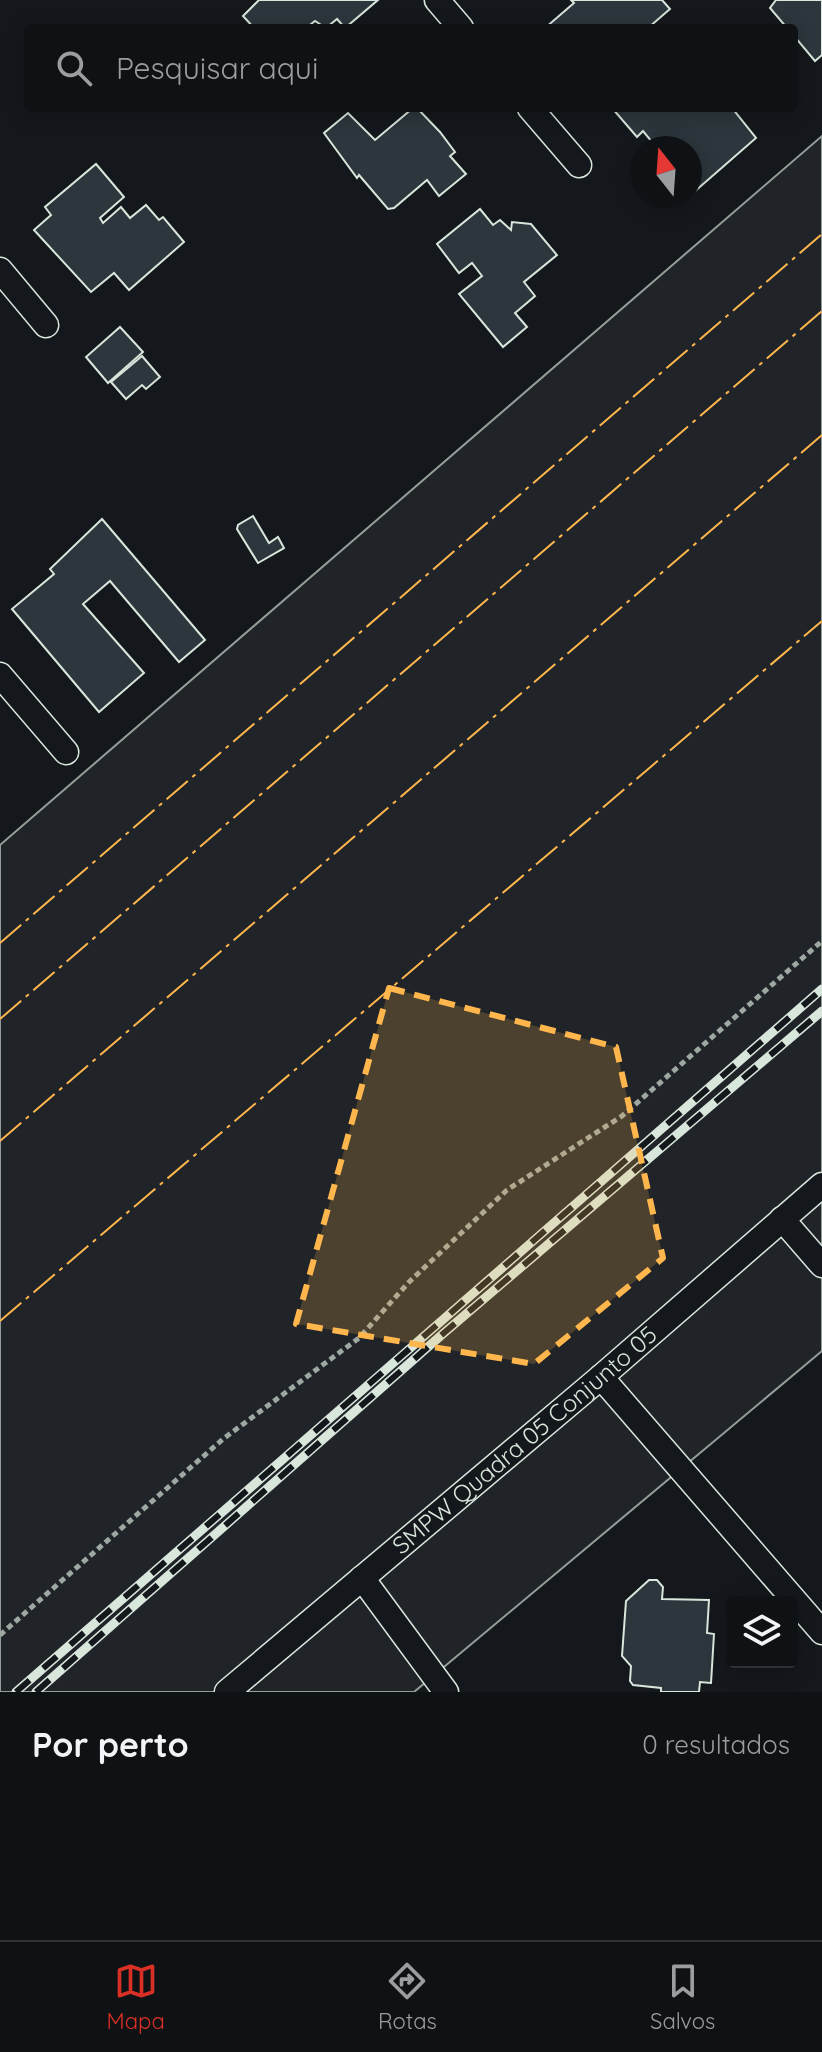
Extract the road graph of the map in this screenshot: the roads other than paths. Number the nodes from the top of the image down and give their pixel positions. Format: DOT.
graph roads {
  1 [pos="437,0"];
  2 [pos="458,24"];
  3 [pos="533,112"];
  4 [pos="579,165"];
  5 [pos="0,270"];
  6 [pos="46,325"];
  7 [pos="0,675"];
  8 [pos="66,752"];
  9 [pos="822,1185"];
  10 [pos="782,1219"];
  11 [pos="822,1265"];
  12 [pos="601,1377"];
  13 [pos="362,1578"];
  14 [pos="822,1632"];
  15 [pos="227,1692"];
  16 [pos="446,1692"];
  1 -- 2 [label="street"];
  3 -- 4 [label="street"];
  5 -- 6 [label="street"];
  7 -- 8 [label="street"];
  9 -- 10 [label="street, SMPW Quadra 05 Conjunto 05"];
  10 -- 11 [label="street"];
  10 -- 12 [label="street, SMPW Quadra 05 Conjunto 05"];
  12 -- 13 [label="street, SMPW Quadra 05 Conjunto 05"];
  12 -- 14 [label="street"];
  13 -- 15 [label="street, SMPW Quadra 05 Conjunto 05"];
  13 -- 16 [label="street"];
}
